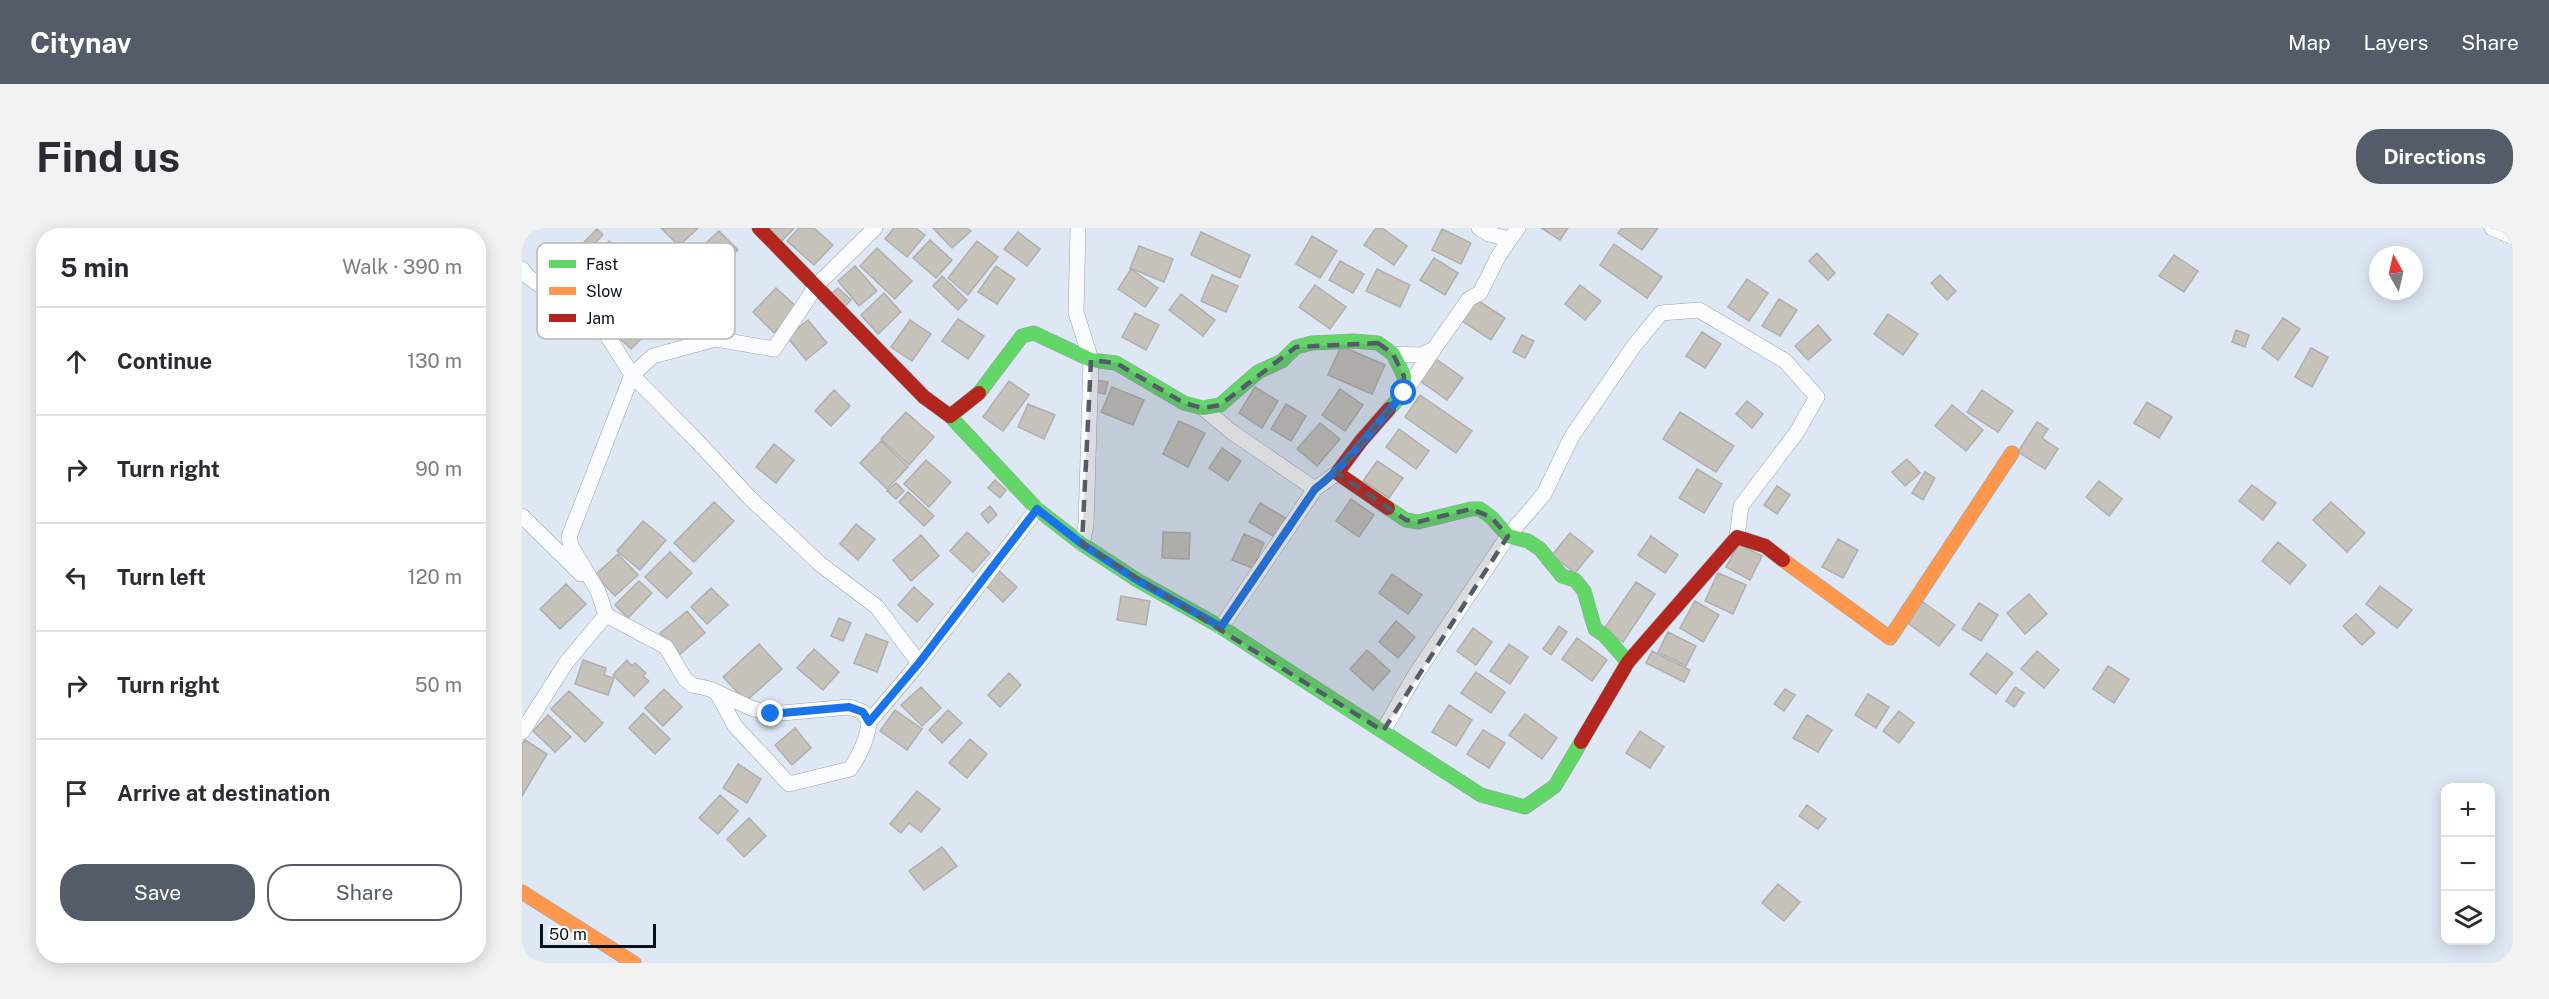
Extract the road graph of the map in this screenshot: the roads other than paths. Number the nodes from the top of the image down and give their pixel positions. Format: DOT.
graph roads {
  1 [pos="759,228"];
  2 [pos="875,228"];
  3 [pos="1078,228"];
  4 [pos="1479,228"];
  5 [pos="2492,228"];
  6 [pos="1514,233"];
  7 [pos="2513,237"];
  8 [pos="522,269"];
  9 [pos="537,283"];
  10 [pos="816,285"];
  11 [pos="609,339"];
  12 [pos="1434,349"];
  13 [pos="1393,354"];
  14 [pos="1090,360"];
  15 [pos="632,375"];
  16 [pos="1404,393"];
  17 [pos="1203,408"];
  18 [pos="950,416"];
  19 [pos="2012,453"];
  20 [pos="1336,473"];
  21 [pos="1315,489"];
  22 [pos="1037,509"];
  23 [pos="522,516"];
  24 [pos="1508,536"];
  25 [pos="1737,537"];
  26 [pos="1082,544"];
  27 [pos="598,591"];
  28 [pos="606,615"];
  29 [pos="1221,627"];
  30 [pos="1628,662"];
  31 [pos="919,663"];
  32 [pos="717,693"];
  33 [pos="869,722"];
  34 [pos="1383,731"];
  35 [pos="522,732"];
  36 [pos="522,891"];
  37 [pos="634,963"];
  1 -- 10 [label="street"];
  2 -- 10 [label="street"];
  3 -- 14 [label="street"];
  4 -- 6 [label="street"];
  5 -- 7 [label="street"];
  6 -- 12 [label="street"];
  8 -- 9 [label="street"];
  10 -- 15 [label="street"];
  10 -- 18 [label="street"];
  11 -- 15 [label="street"];
  12 -- 13 [label="street"];
  12 -- 16 [label="street"];
  13 -- 16 [label="street"];
  13 -- 17 [label="street"];
  14 -- 17 [label="street"];
  14 -- 18 [label="street"];
  14 -- 26 [label="street"];
  15 -- 27 [label="street"];
  15 -- 31 [label="street"];
  16 -- 20 [label="street"];
  17 -- 21 [label="street"];
  18 -- 22 [label="street"];
  19 -- 25 [label="street"];
  20 -- 21 [label="street"];
  20 -- 24 [label="street"];
  21 -- 29 [label="street"];
  22 -- 26 [label="street"];
  22 -- 31 [label="street"];
  23 -- 27 [label="street"];
  24 -- 25 [label="street"];
  24 -- 30 [label="street"];
  24 -- 34 [label="street"];
  25 -- 30 [label="street"];
  26 -- 29 [label="street"];
  27 -- 28 [label="street"];
  28 -- 32 [label="street"];
  28 -- 35 [label="street"];
  29 -- 34 [label="street"];
  30 -- 34 [label="street"];
  31 -- 33 [label="street"];
  32 -- 33 [label="street"];
  32 -- 33 [label="street"];
  36 -- 37 [label="street"];
}
